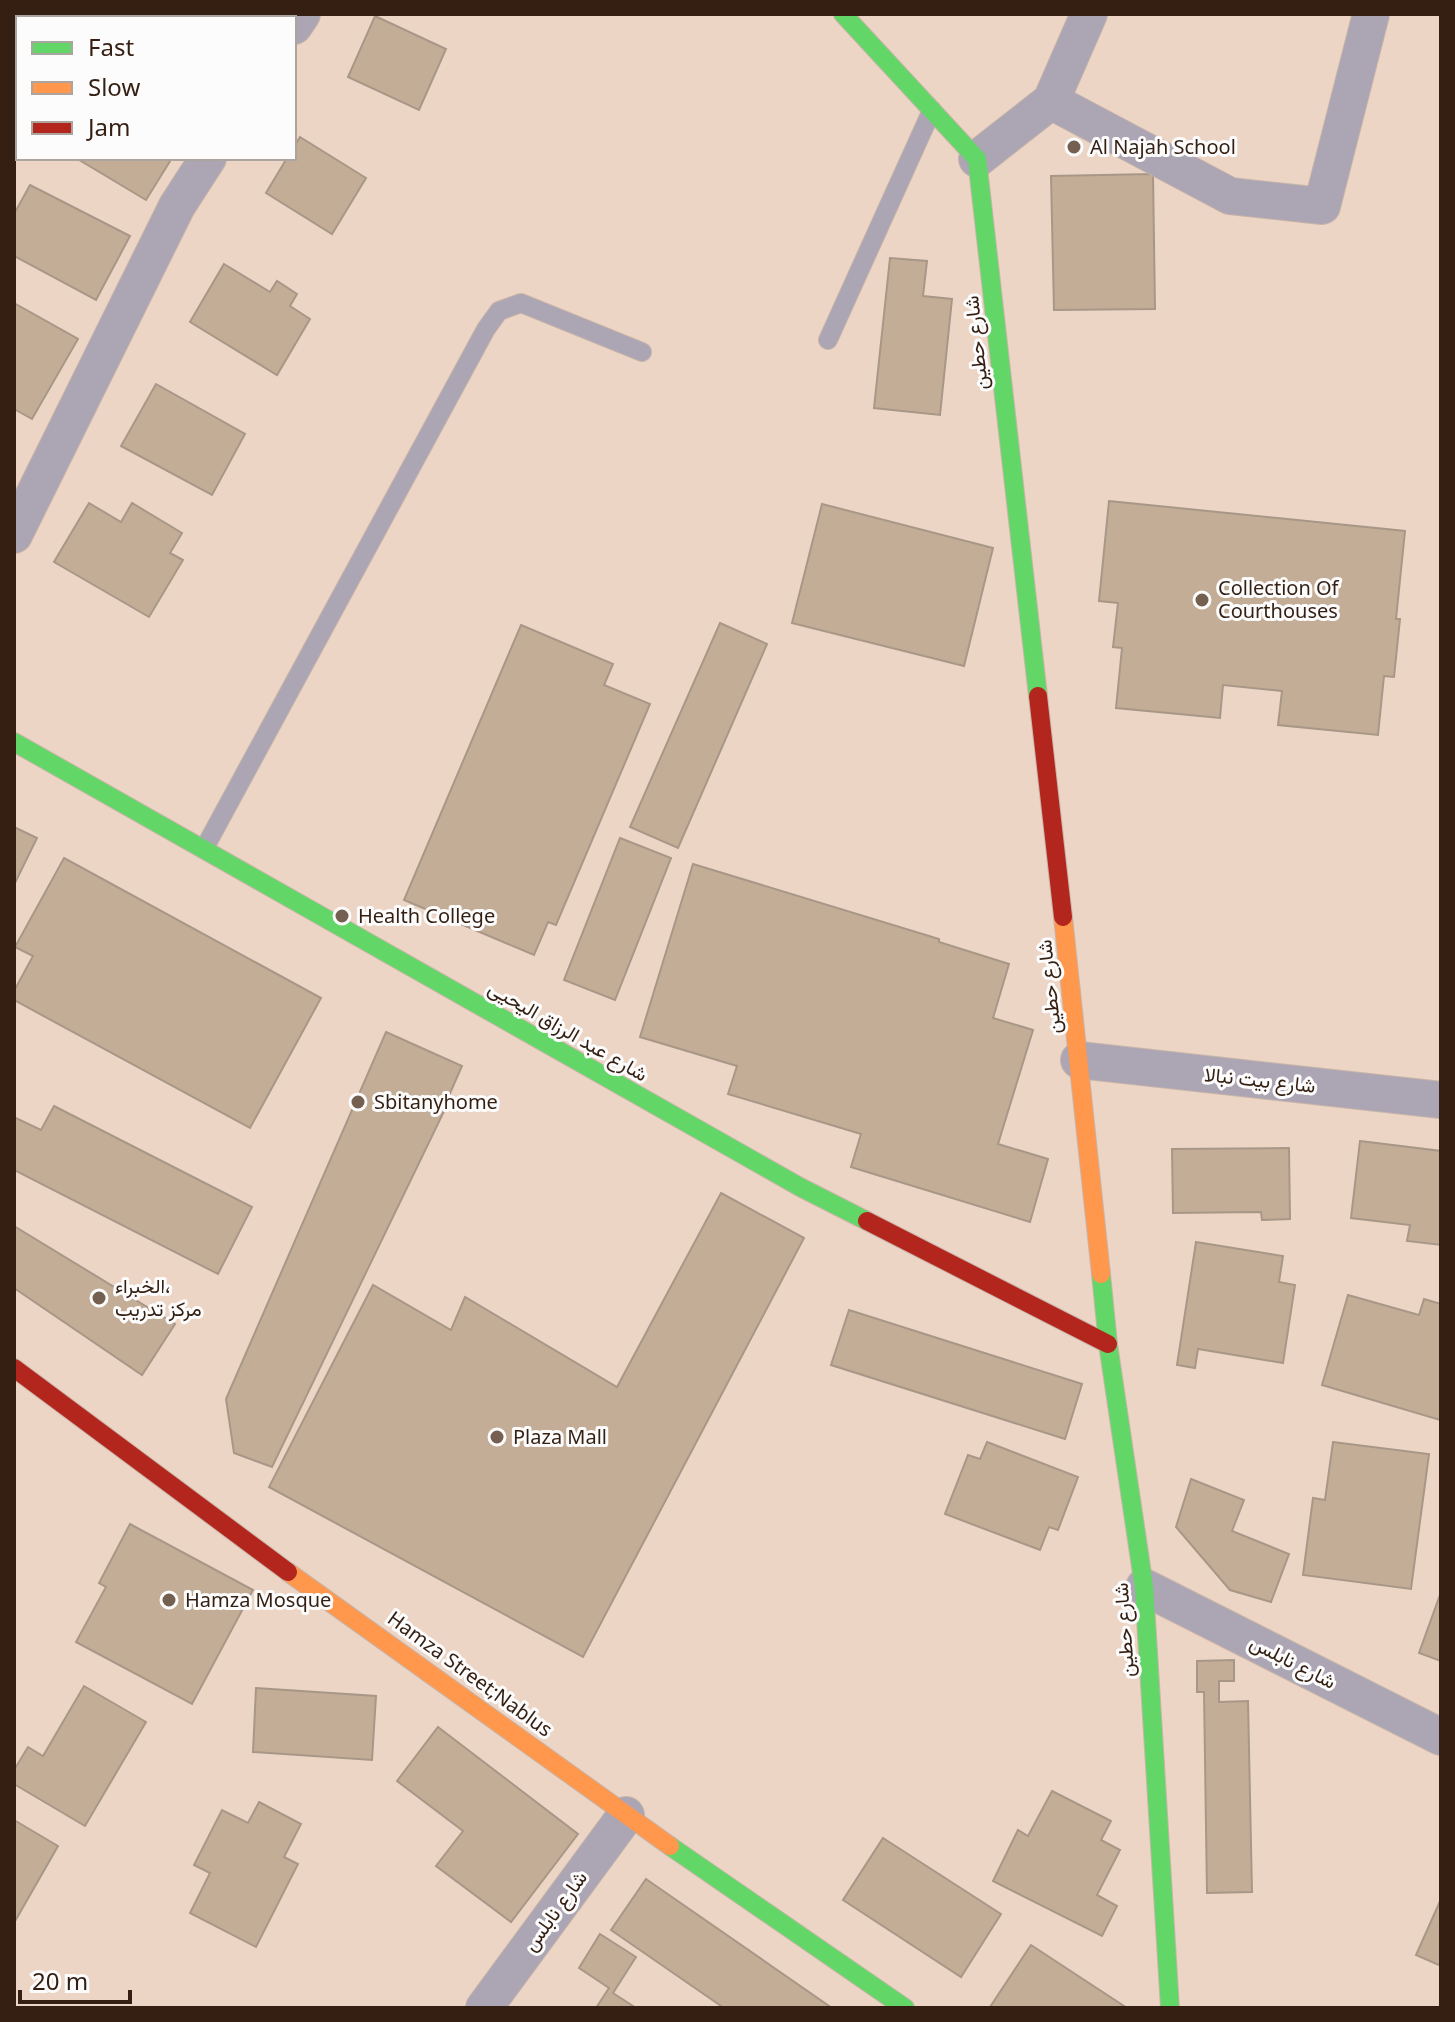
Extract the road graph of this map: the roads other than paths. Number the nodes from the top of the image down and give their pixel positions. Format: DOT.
graph roads {
  1 [pos="843,14"];
  2 [pos="1089,14"];
  3 [pos="1371,14"];
  4 [pos="1051,101"];
  5 [pos="932,110"];
  6 [pos="977,159"];
  7 [pos="207,160"];
  8 [pos="828,340"];
  9 [pos="642,352"];
  10 [pos="14,535"];
  11 [pos="14,742"];
  12 [pos="204,849"];
  13 [pos="1079,1060"];
  14 [pos="1441,1100"];
  15 [pos="1108,1344"];
  16 [pos="14,1368"];
  17 [pos="1144,1587"];
  18 [pos="1441,1737"];
  19 [pos="626,1815"];
  20 [pos="484,2008"];
  21 [pos="905,2008"];
  22 [pos="1170,2008"];
  1 -- 5 [label="street"];
  2 -- 4 [label="street"];
  3 -- 4 [label="street"];
  4 -- 6 [label="street"];
  5 -- 6 [label="street"];
  5 -- 8 [label="lane"];
  6 -- 13 [label="street, شارع حطين"];
  7 -- 10 [label="street"];
  9 -- 12 [label="lane"];
  11 -- 12 [label="street, شارع عبد الرزاق اليحيى"];
  12 -- 15 [label="street, شارع عبد الرزاق اليحيى"];
  13 -- 14 [label="street, شارع بيت نبالا"];
  13 -- 15 [label="street, شارع حطين"];
  15 -- 17 [label="street, شارع حطين"];
  16 -- 19 [label="street, Hamza Street;Nablus"];
  17 -- 18 [label="street, شارع نابلس"];
  17 -- 22 [label="street, شارع حطين"];
  19 -- 20 [label="street, شارع نابلس"];
  19 -- 21 [label="street, Hamza Street;Nablus"];
}
